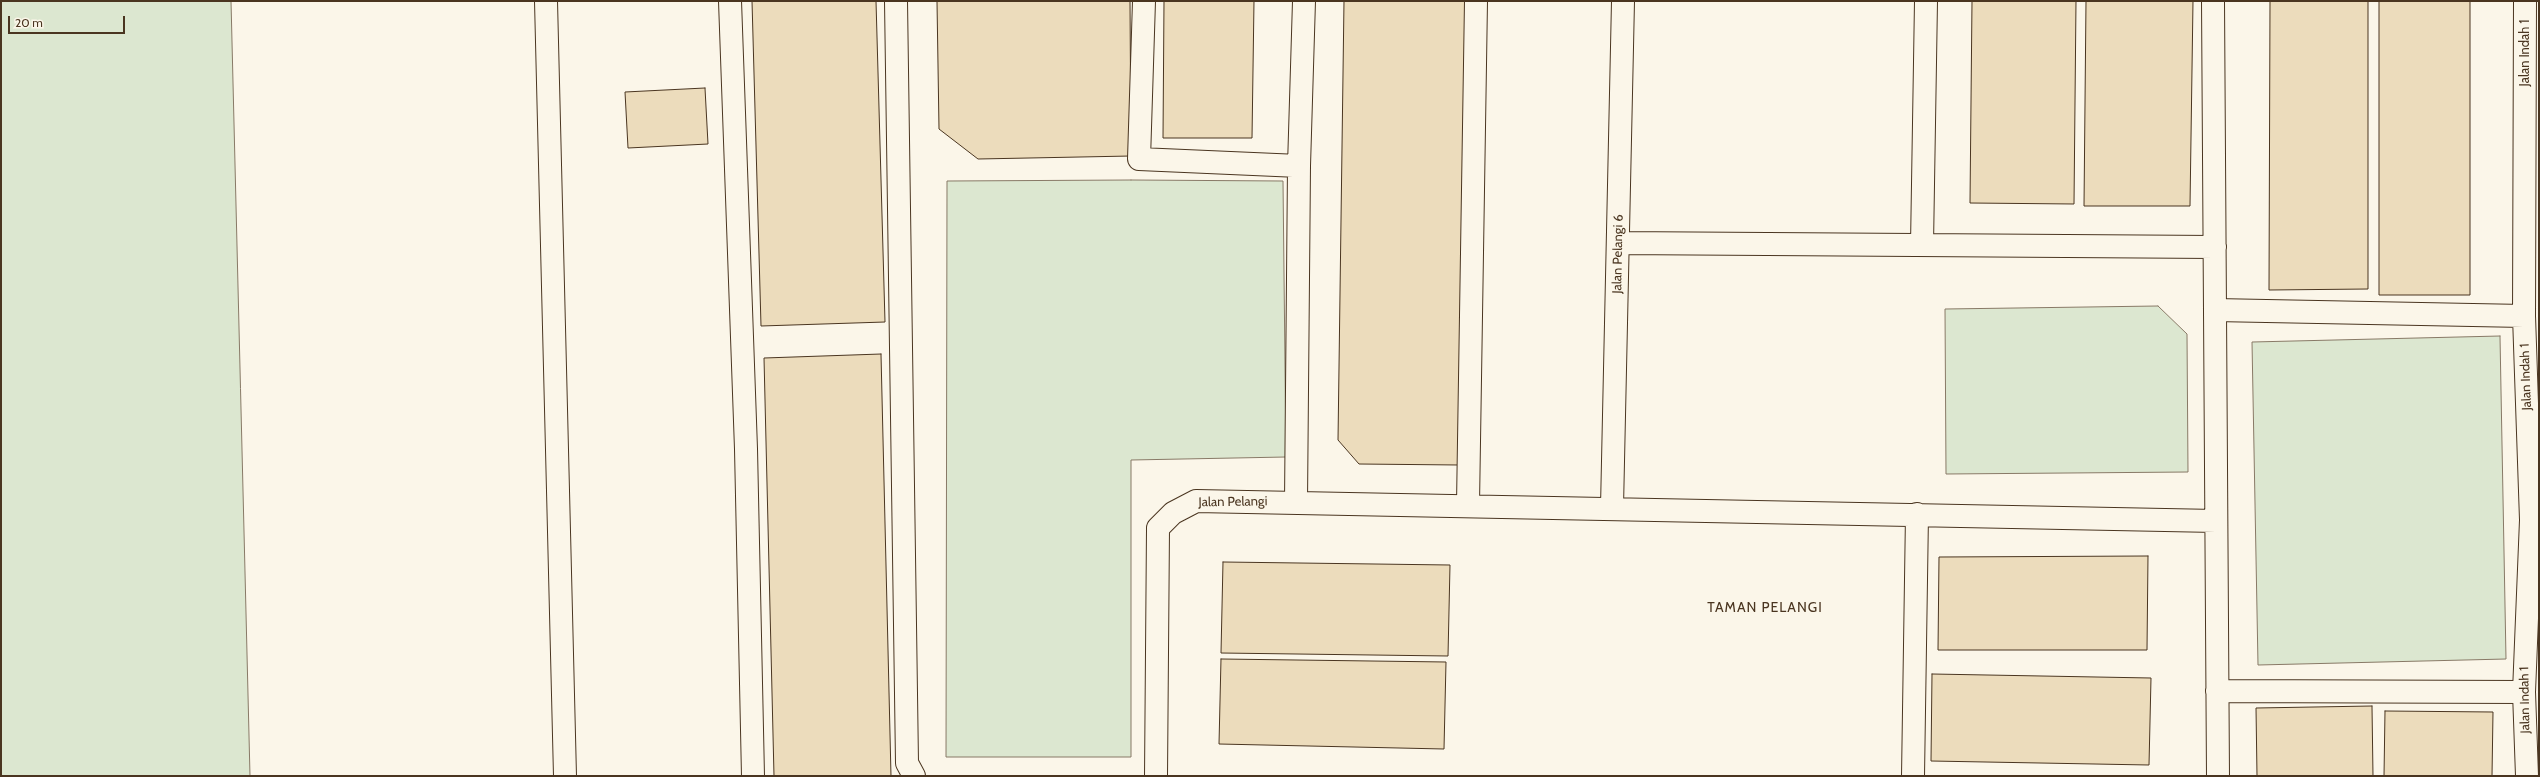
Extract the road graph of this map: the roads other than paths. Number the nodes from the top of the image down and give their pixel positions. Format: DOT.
graph roads {
  1 [pos="546,1"];
  2 [pos="730,1"];
  3 [pos="896,1"];
  4 [pos="1144,1"];
  5 [pos="1304,1"];
  6 [pos="1476,1"];
  7 [pos="1623,1"];
  8 [pos="1926,1"];
  9 [pos="2213,1"];
  10 [pos="2525,1"];
  11 [pos="1299,166"];
  12 [pos="1618,244"];
  13 [pos="1922,245"];
  14 [pos="2215,247"];
  15 [pos="2215,310"];
  16 [pos="2524,316"];
  17 [pos="1296,502"];
  18 [pos="1468,504"];
  19 [pos="1612,507"];
  20 [pos="1917,514"];
  21 [pos="2535,520"];
  22 [pos="2216,521"];
  23 [pos="2217,691"];
  24 [pos="2524,692"];
  25 [pos="565,776"];
  26 [pos="753,776"];
  27 [pos="914,776"];
  28 [pos="1156,776"];
  29 [pos="1913,776"];
  30 [pos="2218,776"];
  31 [pos="2527,776"];
  1 -- 25 [label="street"];
  2 -- 26 [label="street"];
  3 -- 27 [label="street"];
  4 -- 11 [label="street"];
  5 -- 11 [label="street"];
  6 -- 18 [label="street"];
  7 -- 12 [label="street, Jalan Pelangi 6"];
  8 -- 13 [label="street"];
  9 -- 14 [label="street"];
  10 -- 16 [label="street, Jalan Indah 1"];
  11 -- 17 [label="street"];
  12 -- 13 [label="street"];
  12 -- 19 [label="street, Jalan Pelangi 6"];
  13 -- 14 [label="street"];
  14 -- 15 [label="street"];
  15 -- 16 [label="street"];
  15 -- 22 [label="street"];
  16 -- 21 [label="street, Jalan Indah 1"];
  17 -- 18 [label="street, Jalan Pelangi"];
  17 -- 28 [label="street, Jalan Pelangi"];
  18 -- 19 [label="street, Jalan Pelangi"];
  19 -- 20 [label="street, Jalan Pelangi"];
  20 -- 22 [label="street, Jalan Pelangi"];
  20 -- 29 [label="street"];
  21 -- 24 [label="street, Jalan Indah 1"];
  22 -- 23 [label="street"];
  23 -- 24 [label="street"];
  23 -- 30 [label="street"];
  24 -- 31 [label="street, Jalan Indah 1"];
}
